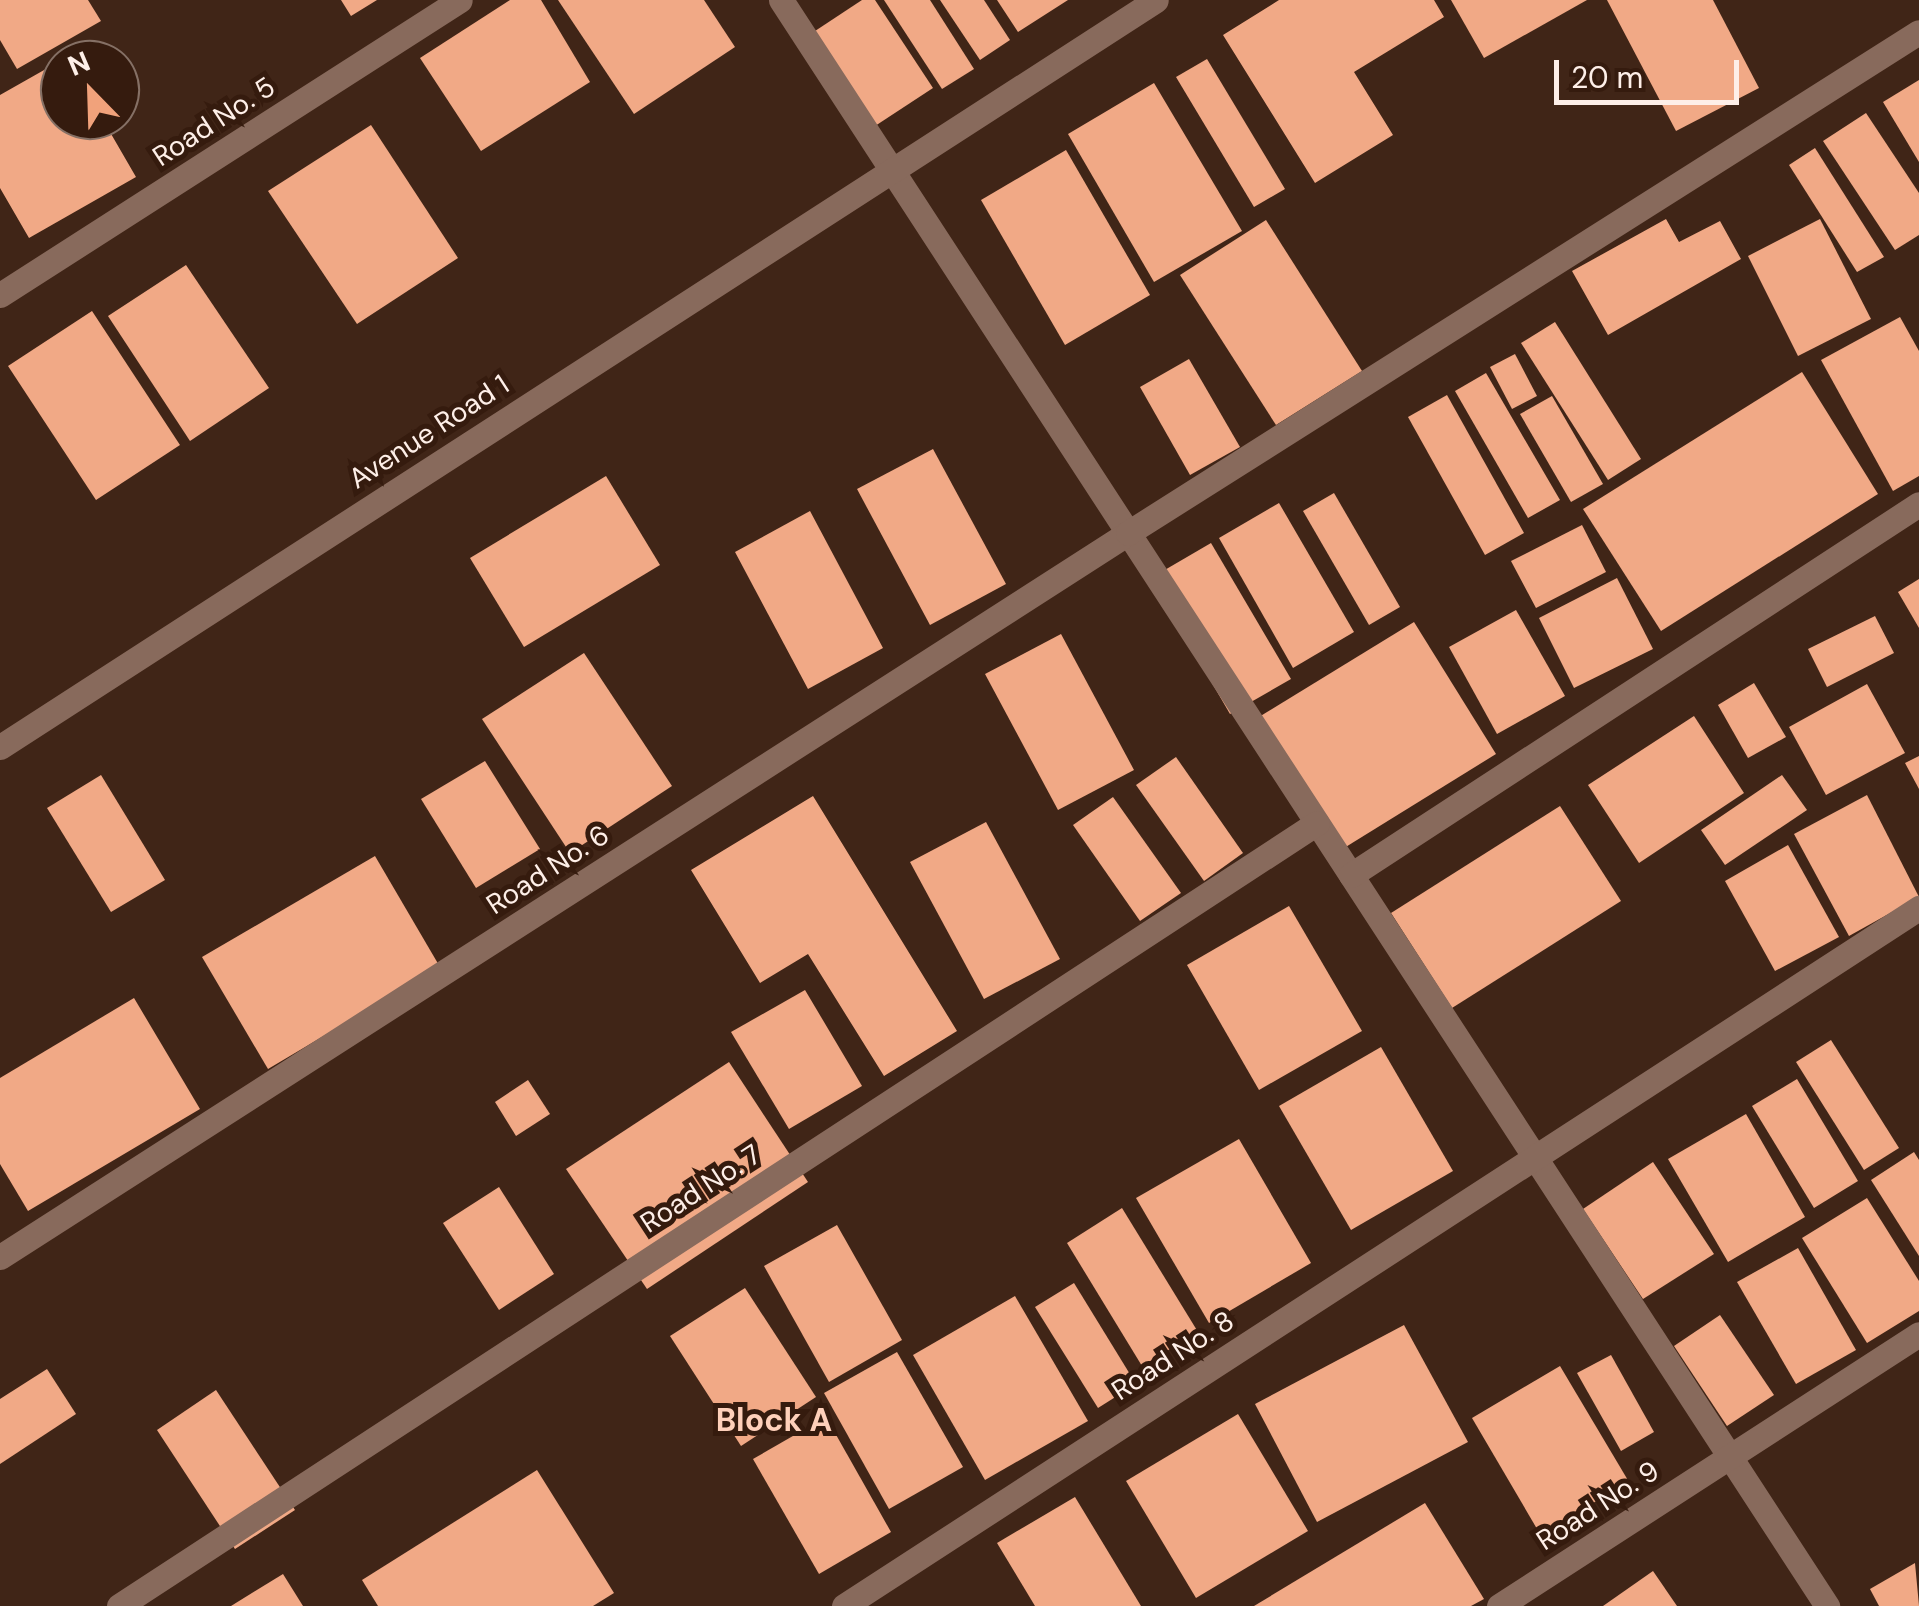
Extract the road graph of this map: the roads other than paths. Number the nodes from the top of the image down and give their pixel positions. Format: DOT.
graph roads {
  1 [pos="460,0"];
  2 [pos="781,0"];
  3 [pos="1156,0"];
  4 [pos="1919,32"];
  5 [pos="891,168"];
  6 [pos="0,295"];
  7 [pos="1919,504"];
  8 [pos="1128,533"];
  9 [pos="0,747"];
  10 [pos="1317,823"];
  11 [pos="1352,875"];
  12 [pos="1919,908"];
  13 [pos="1535,1156"];
  14 [pos="0,1257"];
  15 [pos="1919,1334"];
  16 [pos="1729,1456"];
  17 [pos="119,1606"];
  18 [pos="844,1606"];
  19 [pos="1499,1606"];
  20 [pos="1826,1606"];
  1 -- 6 [label="street, Road No. 5"];
  2 -- 5 [label="street"];
  3 -- 5 [label="street, Avenue Road 1"];
  4 -- 8 [label="street, Road No. 6"];
  5 -- 8 [label="street"];
  5 -- 9 [label="street, Avenue Road 1"];
  7 -- 11 [label="street"];
  8 -- 10 [label="street"];
  8 -- 14 [label="street, Road No. 6"];
  10 -- 11 [label="street"];
  10 -- 17 [label="street, Road No. 7"];
  11 -- 13 [label="street"];
  12 -- 13 [label="street, Road No. 8"];
  13 -- 16 [label="street"];
  13 -- 18 [label="street, Road No. 8"];
  15 -- 16 [label="street, Road No. 9"];
  16 -- 19 [label="street, Road No. 9"];
  16 -- 20 [label="street"];
}
